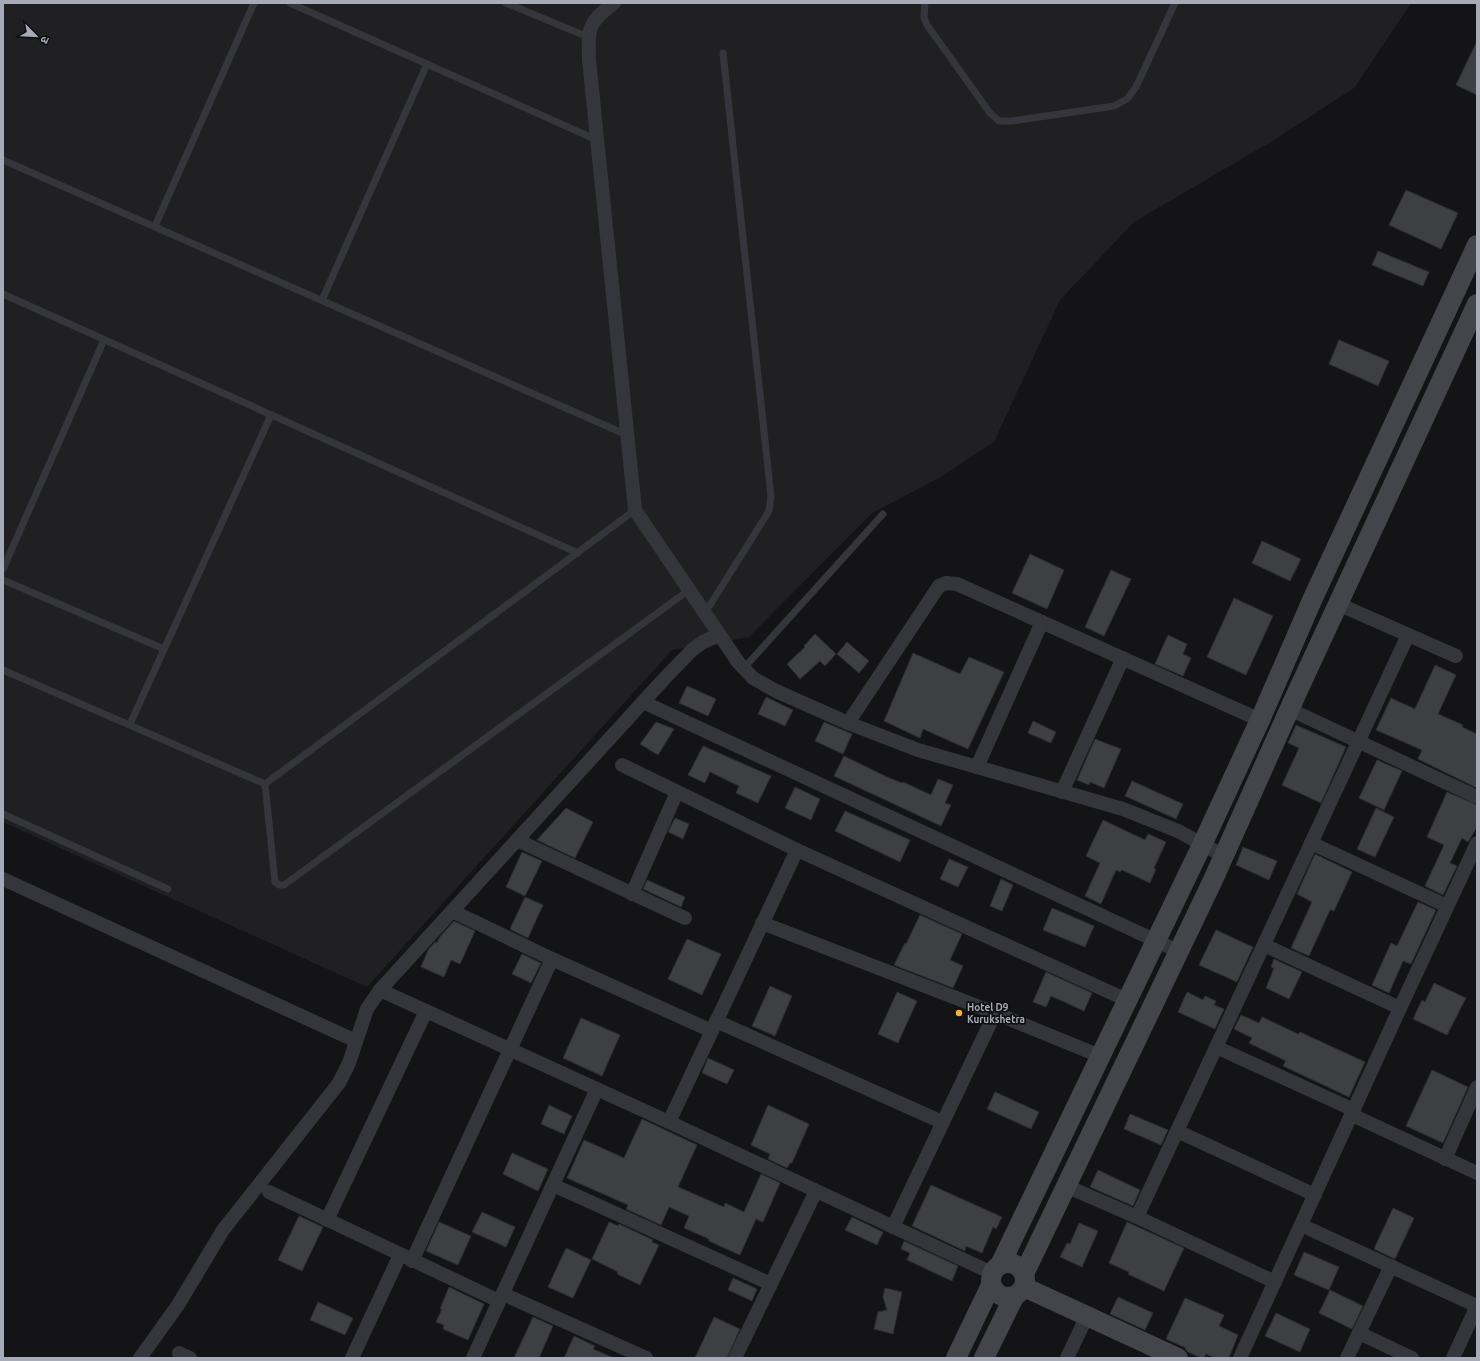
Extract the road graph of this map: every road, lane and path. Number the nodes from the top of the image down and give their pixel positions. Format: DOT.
graph roads {
  1 [pos="254,3"];
  2 [pos="290,3"];
  3 [pos="506,3"];
  4 [pos="614,3"];
  5 [pos="926,3"];
  6 [pos="1175,3"];
  7 [pos="588,37"];
  8 [pos="723,53"];
  9 [pos="427,64"];
  10 [pos="597,140"];
  11 [pos="3,160"];
  12 [pos="154,226"];
  13 [pos="1477,245"];
  14 [pos="3,294"];
  15 [pos="322,300"];
  16 [pos="1477,304"];
  17 [pos="104,340"];
  18 [pos="271,415"];
  19 [pos="628,435"];
  20 [pos="635,510"];
  21 [pos="883,514"];
  22 [pos="578,553"];
  23 [pos="3,568"];
  24 [pos="3,580"];
  25 [pos="689,590"];
  26 [pos="1338,604"];
  27 [pos="705,613"];
  28 [pos="1042,622"];
  29 [pos="719,635"];
  30 [pos="1408,635"];
  31 [pos="164,649"];
  32 [pos="1456,656"];
  33 [pos="1123,658"];
  34 [pos="744,668"];
  35 [pos="3,670"];
  36 [pos="643,702"];
  37 [pos="1290,709"];
  38 [pos="1260,720"];
  39 [pos="848,723"];
  40 [pos="130,724"];
  41 [pos="1358,741"];
  42 [pos="622,765"];
  43 [pos="977,767"];
  44 [pos="264,784"];
  45 [pos="677,792"];
  46 [pos="1062,792"];
  47 [pos="1477,797"];
  48 [pos="3,814"];
  49 [pos="517,840"];
  50 [pos="1311,843"];
  51 [pos="1477,843"];
  52 [pos="1202,844"];
  53 [pos="797,850"];
  54 [pos="1224,856"];
  55 [pos="3,879"];
  56 [pos="168,889"];
  57 [pos="632,894"];
  58 [pos="1447,906"];
  59 [pos="452,912"];
  60 [pos="685,918"];
  61 [pos="762,923"];
  62 [pos="1156,941"];
  63 [pos="1264,945"];
  64 [pos="1178,951"];
  65 [pos="552,959"];
  66 [pos="380,990"];
  67 [pos="1127,1000"];
  68 [pos="1400,1008"];
  69 [pos="426,1011"];
  70 [pos="995,1013"];
  71 [pos="714,1026"];
  72 [pos="356,1041"];
  73 [pos="1216,1047"];
  74 [pos="510,1049"];
  75 [pos="1100,1056"];
  76 [pos="1477,1087"];
  77 [pos="597,1089"];
  78 [pos="1353,1113"];
  79 [pos="669,1122"];
  80 [pos="942,1122"];
  81 [pos="1177,1131"];
  82 [pos="1445,1159"];
  83 [pos="1477,1173"];
  84 [pos="553,1185"];
  85 [pos="1066,1186"];
  86 [pos="816,1191"];
  87 [pos="269,1192"];
  88 [pos="1315,1195"];
  89 [pos="1137,1217"];
  90 [pos="327,1220"];
  91 [pos="1301,1224"];
  92 [pos="893,1227"];
  93 [pos="406,1258"];
  94 [pos="1391,1266"];
  95 [pos="995,1274"];
  96 [pos="1275,1282"];
  97 [pos="771,1284"];
  98 [pos="1021,1286"];
  99 [pos="501,1298"];
  100 [pos="1477,1306"];
  101 [pos="1087,1316"];
  102 [pos="1359,1333"];
  103 [pos="140,1358"];
  104 [pos="352,1358"];
  105 [pos="473,1358"];
  106 [pos="646,1358"];
  107 [pos="735,1358"];
  108 [pos="956,1358"];
  109 [pos="984,1358"];
  110 [pos="1067,1358"];
  111 [pos="1178,1358"];
  112 [pos="1240,1358"];
  113 [pos="1347,1358"];
  114 [pos="1412,1358"];
  115 [pos="1453,1358"];
  1 -- 12 [label="lane"];
  2 -- 9 [label="lane"];
  3 -- 7 [label="lane"];
  4 -- 7 [label="street"];
  5 -- 6 [label="lane"];
  7 -- 10 [label="street"];
  8 -- 27 [label="lane"];
  9 -- 10 [label="lane"];
  9 -- 15 [label="lane"];
  10 -- 19 [label="street"];
  11 -- 12 [label="lane"];
  12 -- 15 [label="lane"];
  13 -- 38 [label="main road"];
  14 -- 17 [label="lane"];
  15 -- 19 [label="lane"];
  16 -- 26 [label="main road"];
  17 -- 18 [label="lane"];
  17 -- 23 [label="lane"];
  18 -- 22 [label="lane"];
  18 -- 31 [label="lane"];
  19 -- 20 [label="street"];
  20 -- 22 [label="lane"];
  20 -- 25 [label="street"];
  21 -- 34 [label="lane"];
  22 -- 44 [label="lane"];
  24 -- 31 [label="lane"];
  25 -- 27 [label="street"];
  25 -- 44 [label="lane"];
  26 -- 30 [label="street"];
  26 -- 37 [label="main road"];
  27 -- 29 [label="street"];
  28 -- 33 [label="street"];
  28 -- 39 [label="street"];
  28 -- 43 [label="street"];
  29 -- 34 [label="street"];
  29 -- 36 [label="street"];
  30 -- 32 [label="street"];
  30 -- 41 [label="street"];
  31 -- 40 [label="lane"];
  33 -- 38 [label="street"];
  33 -- 46 [label="street"];
  34 -- 39 [label="street"];
  35 -- 40 [label="lane"];
  36 -- 49 [label="street"];
  36 -- 62 [label="street"];
  37 -- 41 [label="street"];
  37 -- 54 [label="main road"];
  38 -- 52 [label="main road"];
  39 -- 43 [label="street"];
  40 -- 44 [label="lane"];
  41 -- 47 [label="street"];
  41 -- 50 [label="street"];
  42 -- 45 [label="street"];
  43 -- 46 [label="street"];
  45 -- 53 [label="street"];
  45 -- 57 [label="street"];
  46 -- 52 [label="street"];
  48 -- 56 [label="lane"];
  49 -- 57 [label="street"];
  49 -- 59 [label="street"];
  50 -- 58 [label="street"];
  50 -- 63 [label="street"];
  51 -- 58 [label="street"];
  52 -- 54 [label="street"];
  52 -- 62 [label="main road"];
  53 -- 61 [label="street"];
  53 -- 67 [label="street"];
  54 -- 64 [label="main road"];
  55 -- 72 [label="street"];
  57 -- 60 [label="street"];
  58 -- 68 [label="street"];
  59 -- 65 [label="street"];
  59 -- 66 [label="street"];
  61 -- 70 [label="street"];
  61 -- 71 [label="street"];
  62 -- 64 [label="street"];
  62 -- 67 [label="main road"];
  63 -- 68 [label="street"];
  63 -- 73 [label="street"];
  64 -- 85 [label="main road"];
  65 -- 71 [label="street"];
  65 -- 74 [label="street"];
  66 -- 69 [label="street"];
  66 -- 72 [label="street"];
  67 -- 75 [label="main road"];
  68 -- 78 [label="street"];
  69 -- 74 [label="street"];
  69 -- 90 [label="street"];
  70 -- 75 [label="street"];
  70 -- 80 [label="street"];
  71 -- 79 [label="street"];
  71 -- 80 [label="street"];
  72 -- 103 [label="street"];
  73 -- 78 [label="street"];
  73 -- 81 [label="street"];
  74 -- 77 [label="street"];
  74 -- 93 [label="street"];
  75 -- 95 [label="main road"];
  76 -- 82 [label="street"];
  77 -- 79 [label="street"];
  77 -- 84 [label="street"];
  78 -- 82 [label="street"];
  78 -- 88 [label="street"];
  79 -- 86 [label="street"];
  80 -- 92 [label="street"];
  81 -- 88 [label="street"];
  81 -- 89 [label="street"];
  82 -- 83 [label="street"];
  84 -- 97 [label="street"];
  84 -- 99 [label="street"];
  85 -- 89 [label="street"];
  85 -- 98 [label="main road"];
  86 -- 92 [label="street"];
  86 -- 97 [label="street"];
  87 -- 90 [label="street"];
  88 -- 91 [label="street"];
  89 -- 96 [label="street"];
  90 -- 93 [label="street"];
  91 -- 94 [label="street"];
  91 -- 96 [label="street"];
  92 -- 95 [label="street"];
  93 -- 99 [label="street"];
  93 -- 104 [label="street"];
  94 -- 100 [label="street"];
  94 -- 102 [label="street"];
  95 -- 98 [label="main road"];
  95 -- 98 [label="main road"];
  95 -- 108 [label="main road"];
  96 -- 112 [label="street"];
  97 -- 107 [label="street"];
  98 -- 101 [label="main road"];
  98 -- 109 [label="main road"];
  99 -- 105 [label="street"];
  99 -- 106 [label="street"];
  100 -- 115 [label="street"];
  101 -- 110 [label="street"];
  101 -- 111 [label="main road"];
  102 -- 113 [label="street"];
  102 -- 114 [label="street"];
}
